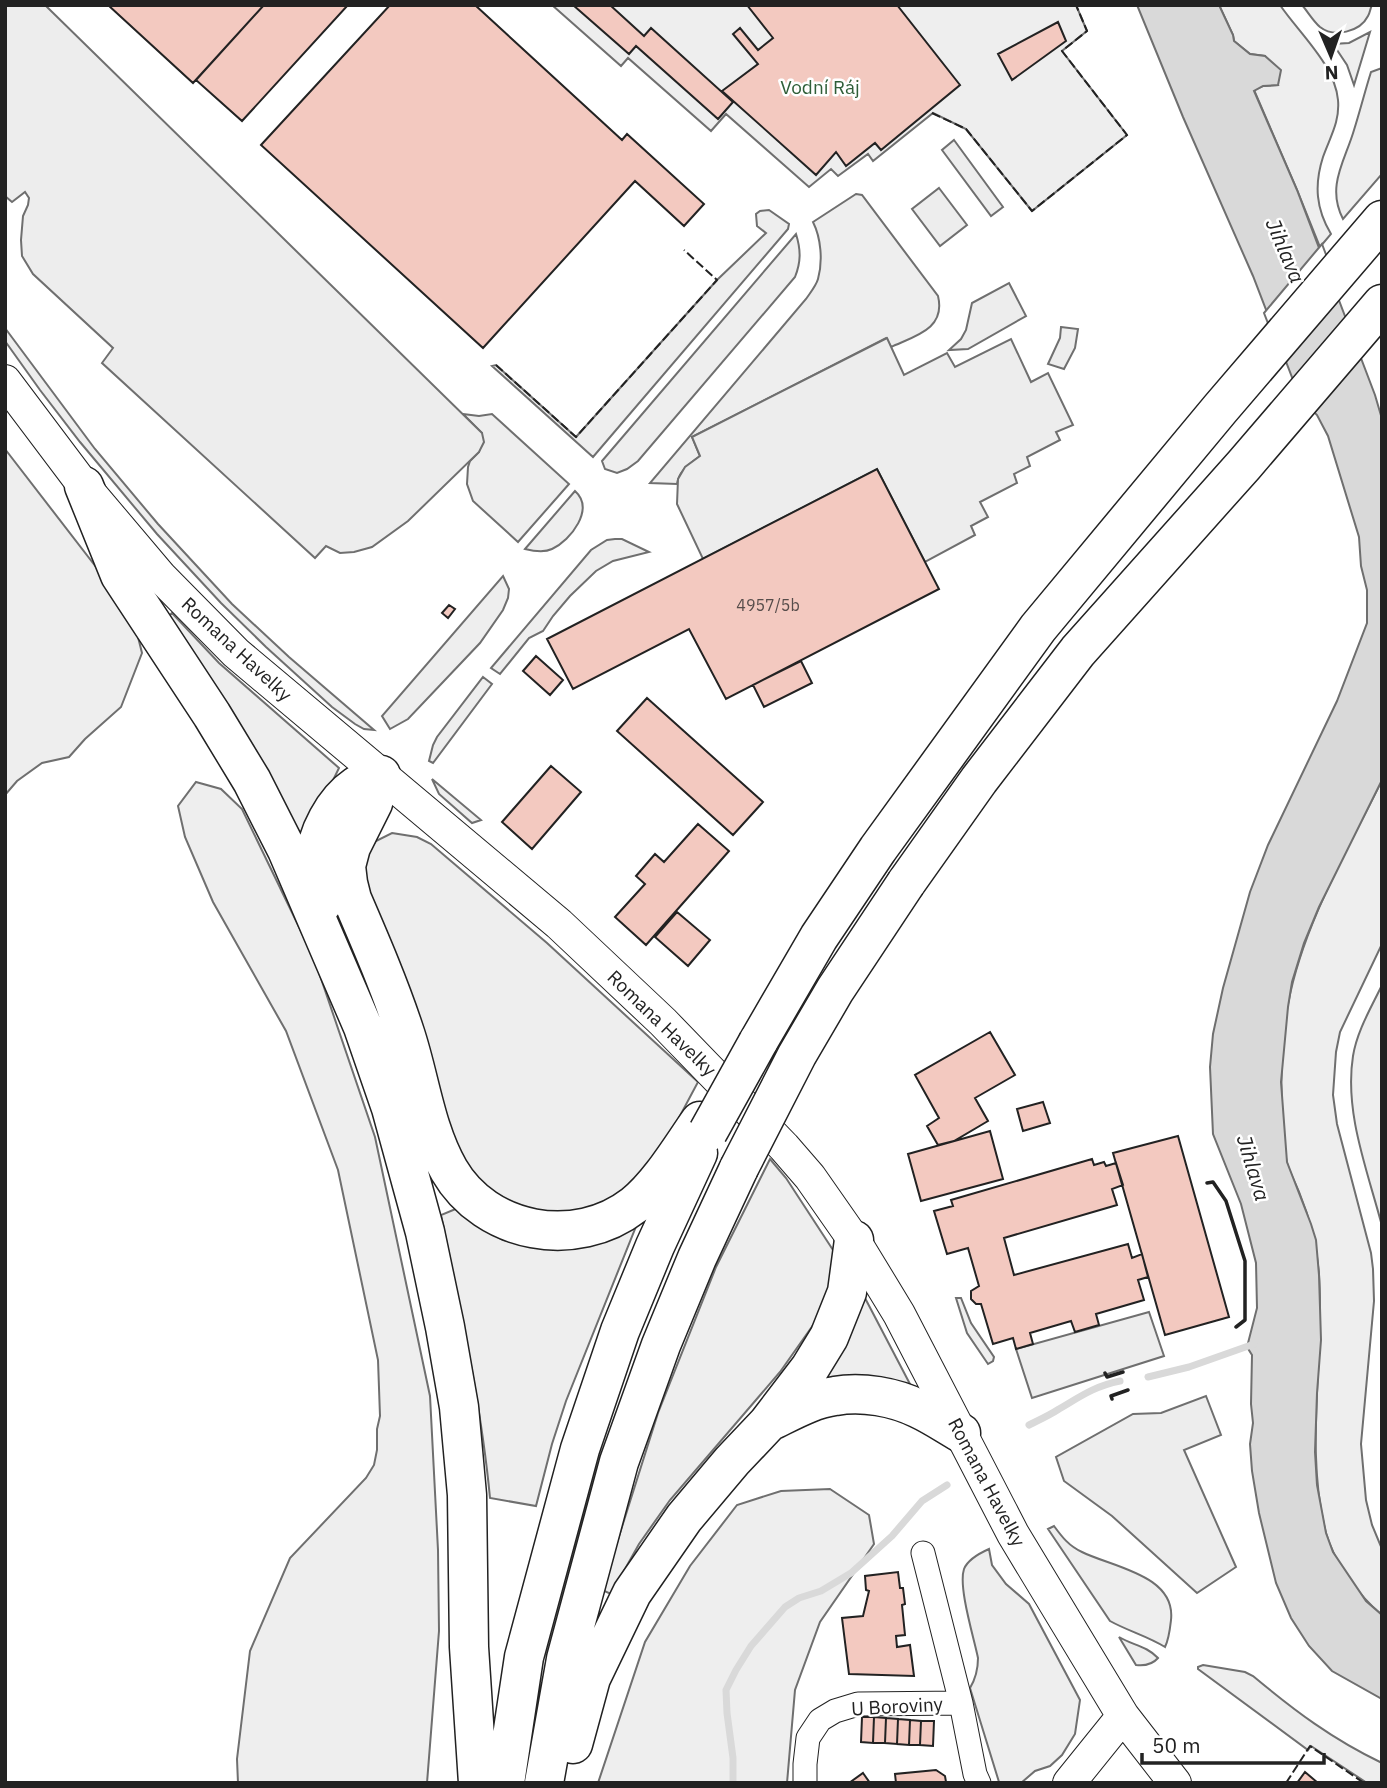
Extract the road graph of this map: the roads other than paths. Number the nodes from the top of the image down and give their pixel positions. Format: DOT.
graph roads {
  1 [pos="1382,220"];
  2 [pos="1382,304"];
  3 [pos="5,381"];
  4 [pos="84,486"];
  5 [pos="381,775"];
  6 [pos="335,961"];
  7 [pos="704,1126"];
  8 [pos="853,1240"];
  9 [pos="768,1423"];
  10 [pos="961,1433"];
  11 [pos="923,1553"];
  12 [pos="961,1703"];
  13 [pos="1123,1716"];
  14 [pos="478,1783"];
  15 [pos="505,1783"];
  16 [pos="544,1783"];
  17 [pos="562,1783"];
  18 [pos="806,1783"];
  19 [pos="979,1783"];
  20 [pos="1069,1783"];
  21 [pos="1175,1783"];
  1 -- 7 [label="highway, bridge"];
  2 -- 16 [label="highway, bridge"];
  3 -- 4 [label="street, Romana Havelky"];
  4 -- 5 [label="street, Romana Havelky"];
  4 -- 6 [label="highway"];
  5 -- 6 [label="highway"];
  5 -- 7 [label="highway"];
  5 -- 8 [label="street, Romana Havelky"];
  6 -- 14 [label="highway"];
  7 -- 15 [label="highway"];
  8 -- 9 [label="highway"];
  8 -- 10 [label="street, Romana Havelky"];
  9 -- 10 [label="highway"];
  9 -- 17 [label="highway"];
  10 -- 13 [label="street, Romana Havelky"];
  11 -- 12 [label="street"];
  12 -- 18 [label="street, U Boroviny"];
  12 -- 19 [label="street, U Boroviny"];
  13 -- 20 [label="street"];
  13 -- 21 [label="street, Romana Havelky"];
}
